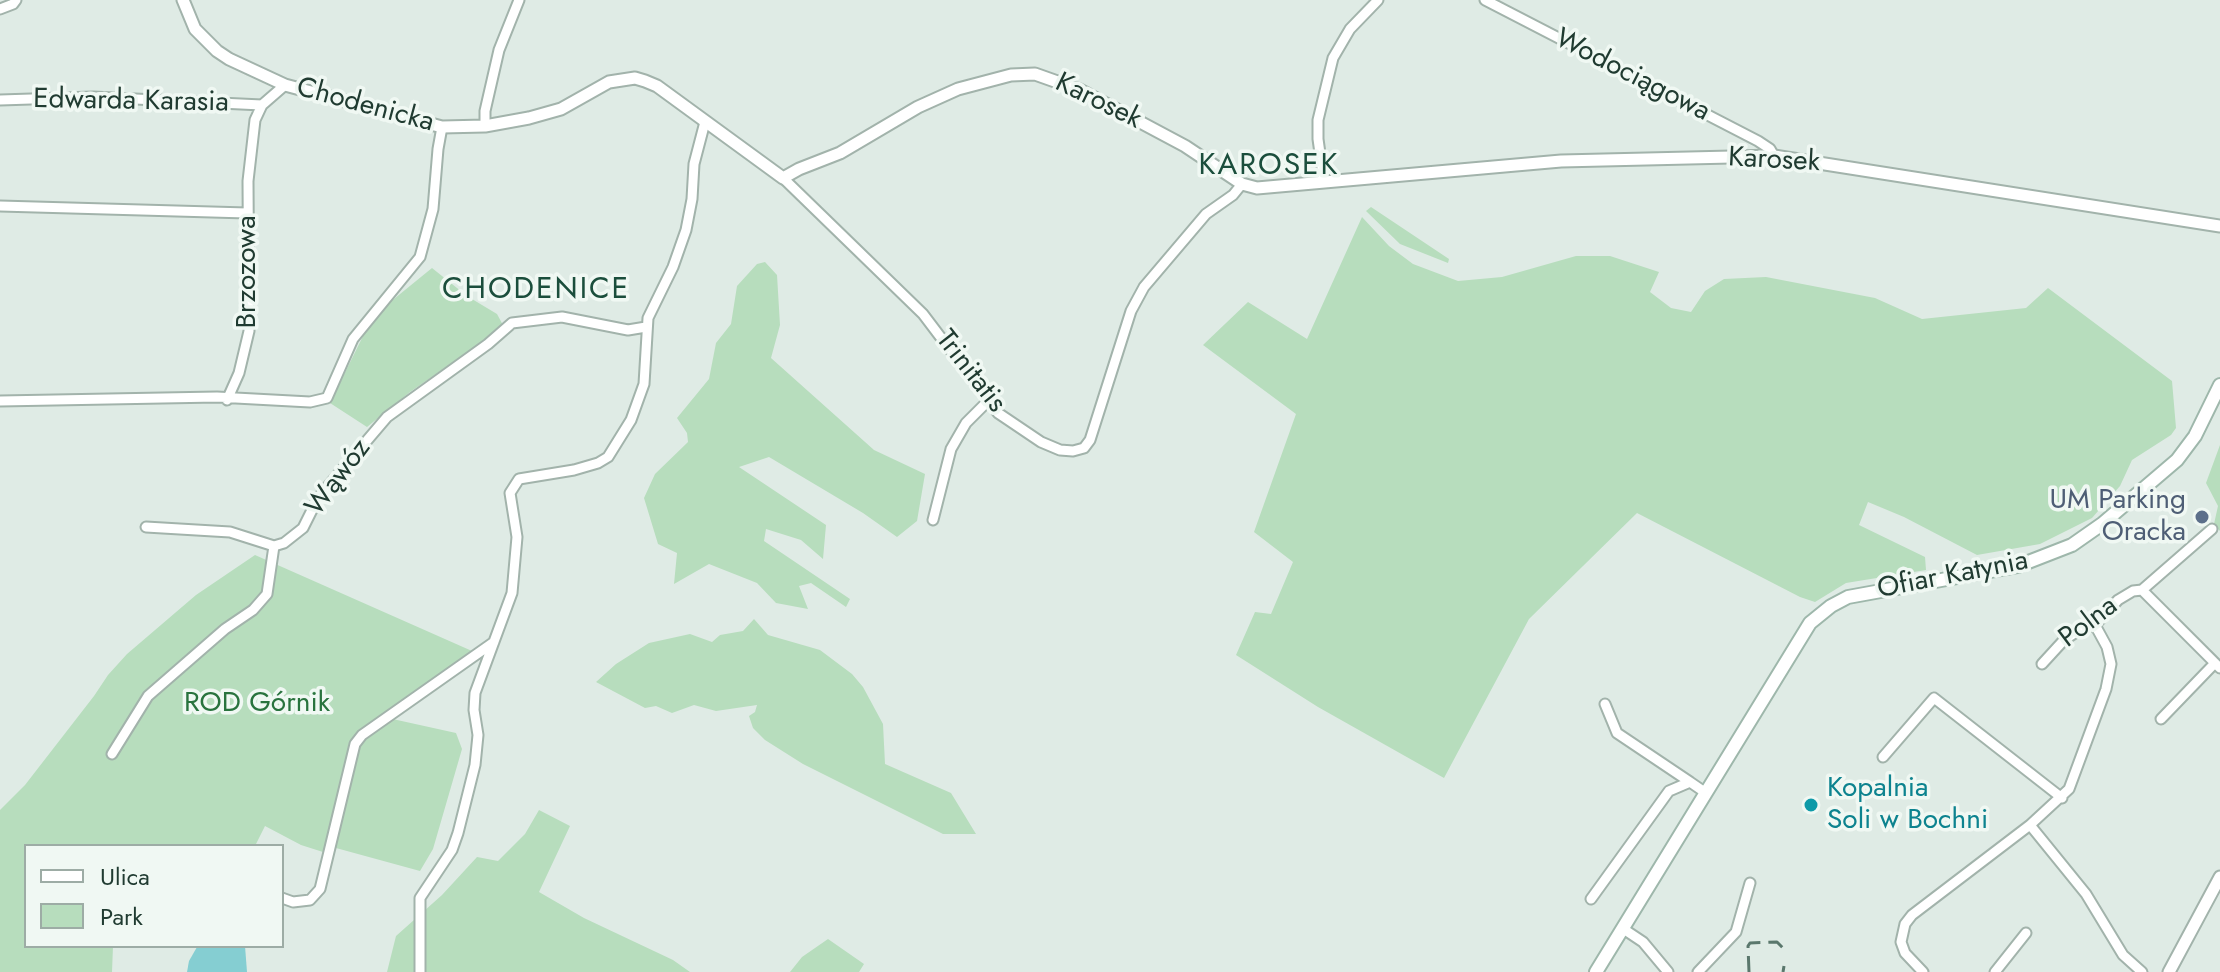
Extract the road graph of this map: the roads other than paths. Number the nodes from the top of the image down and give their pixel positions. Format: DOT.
graph roads {
  1 [pos="16,0"];
  2 [pos="183,0"];
  3 [pos="519,0"];
  4 [pos="1378,0"];
  5 [pos="1485,0"];
  6 [pos="0,9"];
  7 [pos="285,85"];
  8 [pos="0,100"];
  9 [pos="262,105"];
  10 [pos="705,122"];
  11 [pos="485,126"];
  12 [pos="442,127"];
  13 [pos="1774,156"];
  14 [pos="783,178"];
  15 [pos="1324,182"];
  16 [pos="1242,184"];
  17 [pos="0,206"];
  18 [pos="247,213"];
  19 [pos="2220,226"];
  20 [pos="646,327"];
  21 [pos="2220,385"];
  22 [pos="227,400"];
  23 [pos="0,401"];
  24 [pos="988,401"];
  25 [pos="933,520"];
  26 [pos="146,527"];
  27 [pos="2212,529"];
  28 [pos="274,546"];
  29 [pos="2142,590"];
  30 [pos="2095,625"];
  31 [pos="494,642"];
  32 [pos="2042,664"];
  33 [pos="2217,665"];
  34 [pos="1605,704"];
  35 [pos="2161,719"];
  36 [pos="112,754"];
  37 [pos="1883,757"];
  38 [pos="1690,782"];
  39 [pos="1706,793"];
  40 [pos="2062,798"];
  41 [pos="2030,825"];
  42 [pos="2220,877"];
  43 [pos="1750,883"];
  44 [pos="284,899"];
  45 [pos="1591,899"];
  46 [pos="1622,928"];
  47 [pos="2026,933"];
  48 [pos="420,972"];
  49 [pos="1596,972"];
  50 [pos="1668,972"];
  51 [pos="1698,972"];
  52 [pos="1923,972"];
  53 [pos="1995,972"];
  54 [pos="2142,972"];
  55 [pos="2169,972"];
  1 -- 6 [label="street"];
  2 -- 7 [label="street, Chodenicka"];
  3 -- 11 [label="street"];
  4 -- 15 [label="street"];
  5 -- 13 [label="street, Wodociągowa"];
  7 -- 9 [label="street"];
  7 -- 12 [label="street, Chodenicka"];
  8 -- 9 [label="street, Edwarda Karasia"];
  9 -- 18 [label="street, Brzozowa"];
  10 -- 11 [label="street, Chodenicka"];
  10 -- 14 [label="street, Chodenicka"];
  10 -- 20 [label="street"];
  11 -- 12 [label="street, Chodenicka"];
  12 -- 22 [label="street"];
  13 -- 15 [label="street, Karosek"];
  13 -- 19 [label="street, Karosek"];
  14 -- 16 [label="street, Karosek"];
  14 -- 24 [label="street, Trinitatis"];
  15 -- 16 [label="street, Karosek"];
  16 -- 24 [label="street, Trinitatis"];
  17 -- 18 [label="street"];
  18 -- 22 [label="street, Brzozowa"];
  20 -- 28 [label="street, Wąwóz"];
  20 -- 31 [label="street"];
  21 -- 39 [label="main road, Ofiar Katynia"];
  22 -- 23 [label="street"];
  24 -- 25 [label="street"];
  26 -- 28 [label="street"];
  27 -- 29 [label="street, Polna"];
  28 -- 36 [label="street"];
  29 -- 30 [label="street, Polna"];
  29 -- 33 [label="street, Polna"];
  30 -- 32 [label="street, Polna"];
  30 -- 40 [label="street"];
  31 -- 44 [label="street"];
  31 -- 48 [label="street"];
  33 -- 35 [label="street"];
  34 -- 38 [label="street"];
  37 -- 40 [label="street"];
  38 -- 39 [label="street"];
  38 -- 45 [label="street"];
  39 -- 46 [label="main road"];
  40 -- 41 [label="street"];
  41 -- 52 [label="street"];
  41 -- 54 [label="street"];
  42 -- 55 [label="street"];
  43 -- 51 [label="street"];
  46 -- 49 [label="main road"];
  46 -- 50 [label="street"];
  47 -- 53 [label="street"];
}
